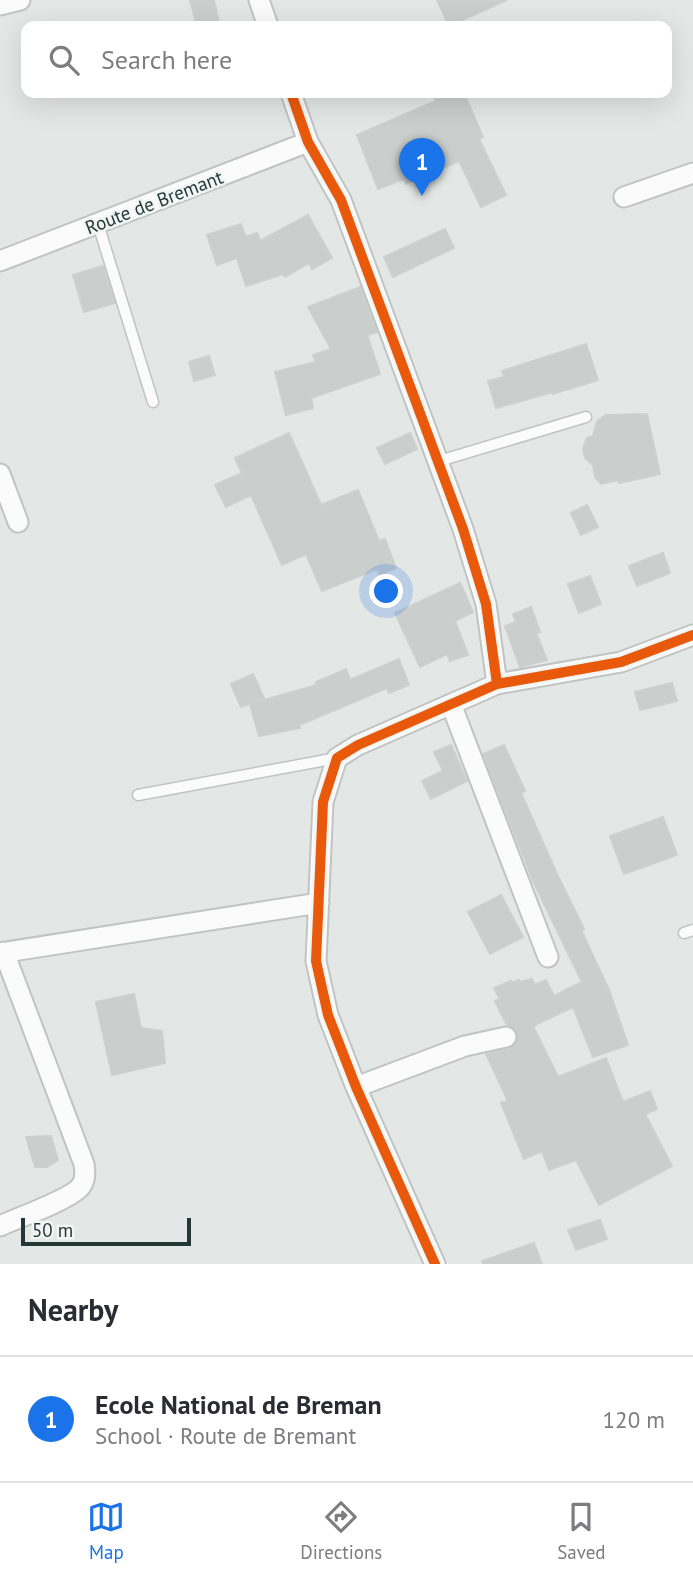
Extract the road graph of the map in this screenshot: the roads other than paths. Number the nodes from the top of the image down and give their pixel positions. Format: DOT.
graph roads {
  1 [pos="20,0"];
  2 [pos="259,0"];
  3 [pos="0,5"];
  4 [pos="266,21"];
  5 [pos="293,98"];
  6 [pos="308,142"];
  7 [pos="693,173"];
  8 [pos="624,197"];
  9 [pos="98,223"];
  10 [pos="0,261"];
  11 [pos="153,402"];
  12 [pos="586,417"];
  13 [pos="439,461"];
  14 [pos="0,474"];
  15 [pos="18,522"];
  16 [pos="693,635"];
  17 [pos="497,684"];
  18 [pos="450,704"];
  19 [pos="337,758"];
  20 [pos="138,795"];
  21 [pos="319,903"];
  22 [pos="2,953"];
  23 [pos="548,957"];
  24 [pos="506,1037"];
  25 [pos="356,1087"];
  26 [pos="0,1226"];
  27 [pos="435,1264"];
  1 -- 3 [label="street"];
  2 -- 4 [label="street"];
  5 -- 6 [label="street"];
  6 -- 9 [label="street, Route de Bremant"];
  6 -- 13 [label="street"];
  7 -- 8 [label="street"];
  9 -- 10 [label="street, Route de Bremant"];
  9 -- 11 [label="lane"];
  12 -- 13 [label="lane"];
  13 -- 17 [label="street"];
  14 -- 15 [label="street"];
  16 -- 17 [label="street"];
  17 -- 18 [label="street"];
  18 -- 19 [label="street"];
  18 -- 23 [label="street"];
  19 -- 20 [label="lane"];
  19 -- 21 [label="street"];
  21 -- 22 [label="street"];
  21 -- 25 [label="street"];
  22 -- 26 [label="street"];
  24 -- 25 [label="street"];
  25 -- 27 [label="street"];
}
